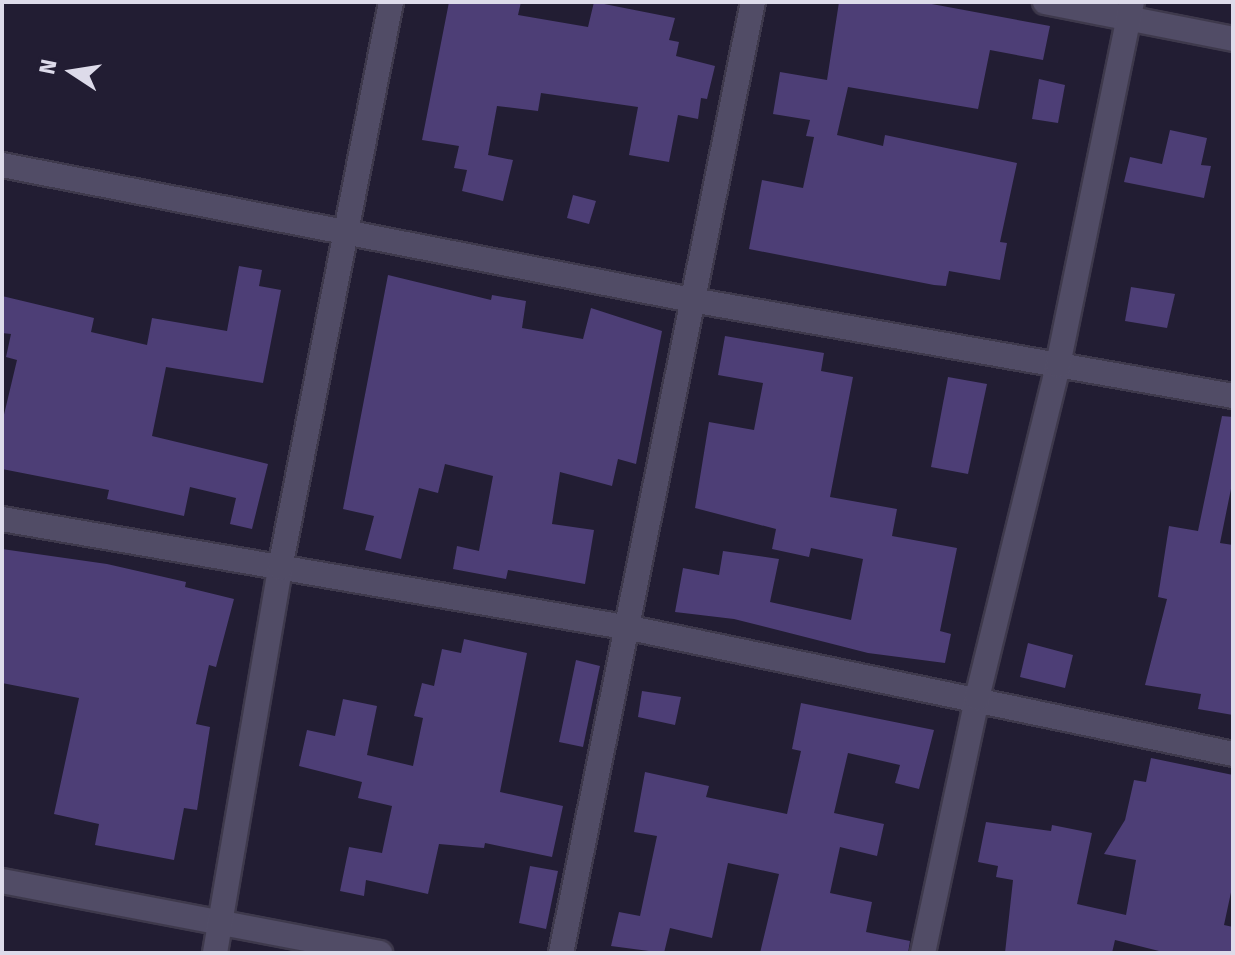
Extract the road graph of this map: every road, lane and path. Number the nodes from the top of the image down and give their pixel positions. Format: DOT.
graph roads {
  1 [pos="391,2"];
  2 [pos="753,2"];
  3 [pos="1045,2"];
  4 [pos="1131,11"];
  5 [pos="1233,39"];
  6 [pos="2,165"];
  7 [pos="347,232"];
  8 [pos="692,300"];
  9 [pos="1058,365"];
  10 [pos="1233,396"];
  11 [pos="2,519"];
  12 [pos="280,568"];
  13 [pos="630,628"];
  14 [pos="977,698"];
  15 [pos="1233,754"];
  16 [pos="2,881"];
  17 [pos="222,924"];
  18 [pos="215,953"];
  19 [pos="380,953"];
  20 [pos="561,953"];
  21 [pos="923,953"];
  1 -- 7 [label="street"];
  2 -- 8 [label="street"];
  3 -- 4 [label="street"];
  4 -- 5 [label="street"];
  4 -- 9 [label="street"];
  6 -- 7 [label="street"];
  7 -- 8 [label="street"];
  7 -- 12 [label="street"];
  8 -- 9 [label="street"];
  8 -- 13 [label="street"];
  9 -- 10 [label="street"];
  9 -- 14 [label="street"];
  11 -- 12 [label="street"];
  12 -- 13 [label="street"];
  12 -- 17 [label="street"];
  13 -- 14 [label="street"];
  13 -- 20 [label="street"];
  14 -- 15 [label="street"];
  14 -- 21 [label="street"];
  16 -- 17 [label="street"];
  17 -- 18 [label="street"];
  17 -- 19 [label="street"];
}
